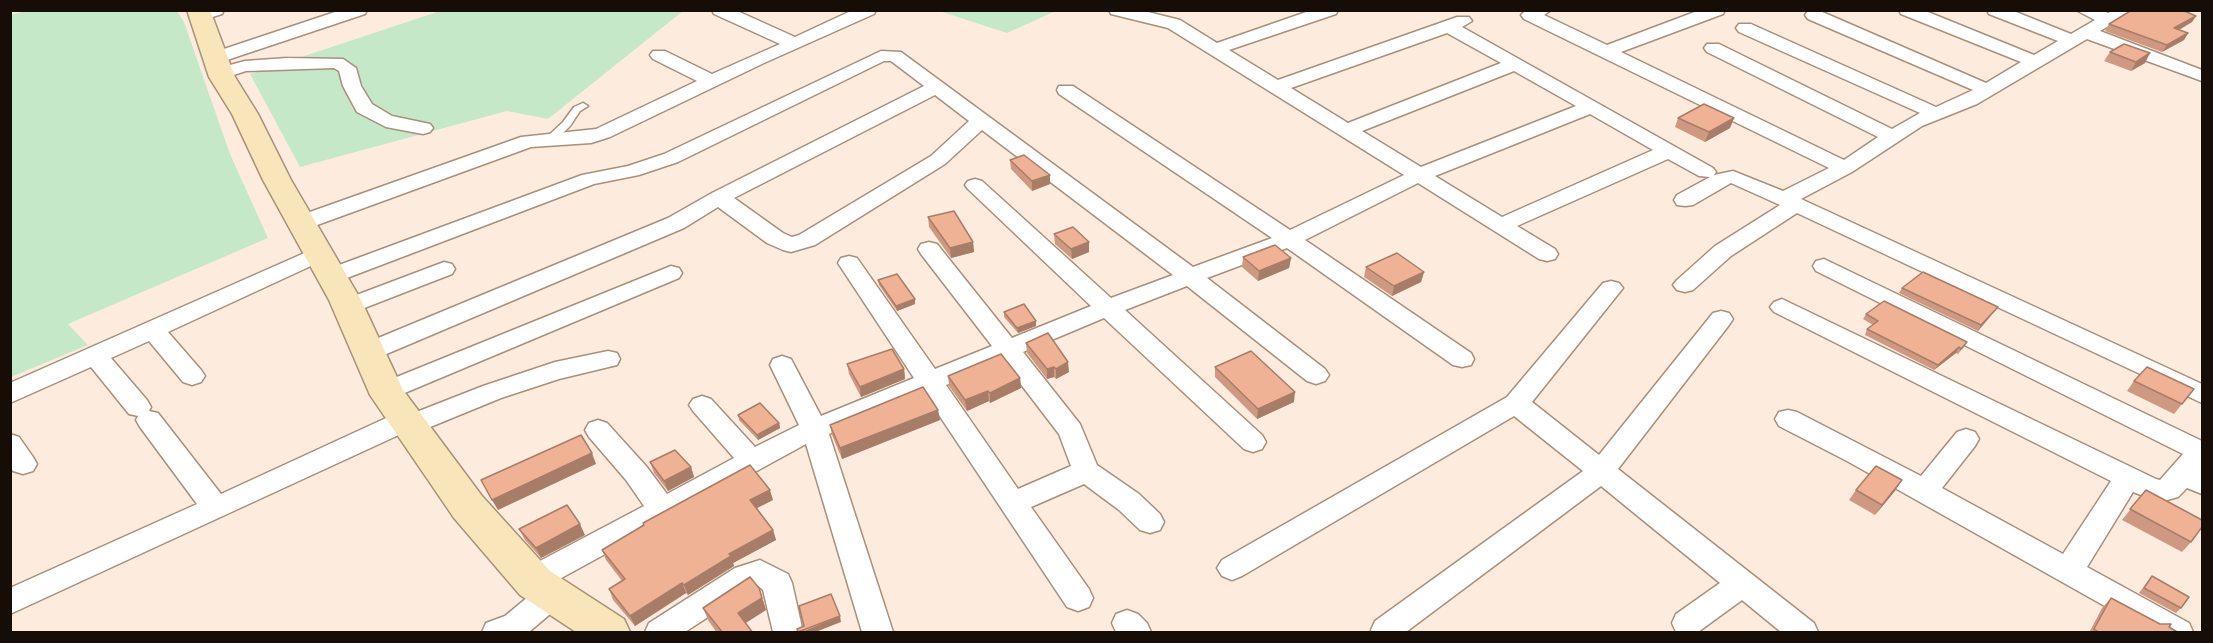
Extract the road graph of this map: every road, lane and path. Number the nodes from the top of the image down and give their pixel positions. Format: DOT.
graph roads {
  1 [pos="359,10"];
  2 [pos="720,10"];
  3 [pos="867,10"];
  4 [pos="1117,10"];
  5 [pos="1173,10"];
  6 [pos="1330,10"];
  7 [pos="1717,10"];
  8 [pos="1907,10"];
  9 [pos="1995,10"];
  10 [pos="2084,10"];
  11 [pos="2128,10"];
  12 [pos="205,12"];
  13 [pos="1531,12"];
  14 [pos="1814,15"];
  15 [pos="1149,18"];
  16 [pos="1468,19"];
  17 [pos="2110,20"];
  18 [pos="1448,26"];
  19 [pos="1745,28"];
  20 [pos="2078,36"];
  21 [pos="795,44"];
  22 [pos="1713,48"];
  23 [pos="1215,49"];
  24 [pos="1606,52"];
  25 [pos="658,55"];
  26 [pos="2036,62"];
  27 [pos="1516,64"];
  28 [pos="218,65"];
  29 [pos="2202,76"];
  30 [pos="711,81"];
  31 [pos="937,87"];
  32 [pos="1276,87"];
  33 [pos="1066,90"];
  34 [pos="1988,90"];
  35 [pos="584,106"];
  36 [pos="1591,107"];
  37 [pos="1937,114"];
  38 [pos="982,120"];
  39 [pos="423,128"];
  40 [pos="1347,130"];
  41 [pos="1893,137"];
  42 [pos="552,138"];
  43 [pos="1669,151"];
  44 [pos="1845,168"];
  45 [pos="1706,172"];
  46 [pos="1419,175"];
  47 [pos="975,185"];
  48 [pos="719,197"];
  49 [pos="1685,200"];
  50 [pos="1789,203"];
  51 [pos="301,223"];
  52 [pos="1501,225"];
  53 [pos="1289,239"];
  54 [pos="930,249"];
  55 [pos="1548,254"];
  56 [pos="849,262"];
  57 [pos="324,265"];
  58 [pos="1824,266"];
  59 [pos="444,269"];
  60 [pos="671,273"];
  61 [pos="1188,275"];
  62 [pos="1685,285"];
  63 [pos="1611,288"];
  64 [pos="346,307"];
  65 [pos="1782,307"];
  66 [pos="1107,308"];
  67 [pos="1721,319"];
  68 [pos="153,330"];
  69 [pos="1008,348"];
  70 [pos="368,352"];
  71 [pos="95,356"];
  72 [pos="608,359"];
  73 [pos="1462,359"];
  74 [pos="782,365"];
  75 [pos="1316,375"];
  76 [pos="192,376"];
  77 [pos="928,381"];
  78 [pos="386,390"];
  79 [pos="10,394"];
  80 [pos="2202,394"];
  81 [pos="1516,403"];
  82 [pos="702,405"];
  83 [pos="1788,419"];
  84 [pos="408,422"];
  85 [pos="598,430"];
  86 [pos="815,430"];
  87 [pos="1966,439"];
  88 [pos="1253,442"];
  89 [pos="2201,449"];
  90 [pos="752,461"];
  91 [pos="1086,471"];
  92 [pos="1601,472"];
  93 [pos="2128,477"];
  94 [pos="2193,478"];
  95 [pos="1924,492"];
  96 [pos="1012,504"];
  97 [pos="216,508"];
  98 [pos="662,509"];
  99 [pos="1150,522"];
  100 [pos="1232,568"];
  101 [pos="2068,572"];
  102 [pos="1742,584"];
  103 [pos="542,587"];
  104 [pos="1078,598"];
  105 [pos="10,602"];
  106 [pos="1687,622"];
  107 [pos="1386,630"];
  108 [pos="497,633"];
  109 [pos="609,633"];
  110 [pos="660,633"];
  111 [pos="788,633"];
  112 [pos="878,633"];
  113 [pos="1803,633"];
  114 [pos="2178,633"];
  1 -- 28 [label="street"];
  2 -- 21 [label="street"];
  3 -- 21 [label="street"];
  4 -- 15 [label="street"];
  5 -- 15 [label="street"];
  6 -- 23 [label="street"];
  7 -- 24 [label="street"];
  8 -- 26 [label="street"];
  9 -- 20 [label="street"];
  10 -- 17 [label="street"];
  11 -- 17 [label="street"];
  12 -- 28 [label="street"];
  13 -- 24 [label="street"];
  14 -- 34 [label="street"];
  15 -- 23 [label="street"];
  16 -- 18 [label="street"];
  17 -- 20 [label="street"];
  18 -- 27 [label="street"];
  18 -- 32 [label="street"];
  19 -- 37 [label="street"];
  20 -- 26 [label="street"];
  20 -- 29 [label="street"];
  21 -- 30 [label="street"];
  22 -- 41 [label="street"];
  23 -- 32 [label="street"];
  24 -- 44 [label="street"];
  25 -- 30 [label="street"];
  26 -- 34 [label="street"];
  27 -- 36 [label="street"];
  27 -- 40 [label="street"];
  28 -- 39 [label="street"];
  28 -- 51 [label="street"];
  30 -- 42 [label="street"];
  31 -- 38 [label="street"];
  31 -- 48 [label="street"];
  31 -- 57 [label="street"];
  32 -- 40 [label="street"];
  33 -- 53 [label="street"];
  34 -- 37 [label="street"];
  35 -- 42 [label="lane"];
  36 -- 43 [label="street"];
  36 -- 46 [label="street"];
  37 -- 41 [label="street"];
  38 -- 48 [label="street"];
  38 -- 61 [label="street"];
  40 -- 46 [label="street"];
  41 -- 44 [label="street"];
  42 -- 51 [label="street"];
  43 -- 45 [label="street"];
  43 -- 52 [label="street"];
  44 -- 50 [label="street"];
  46 -- 52 [label="street"];
  46 -- 53 [label="street"];
  47 -- 66 [label="street"];
  48 -- 70 [label="street"];
  49 -- 50 [label="street"];
  50 -- 62 [label="street"];
  50 -- 80 [label="street"];
  51 -- 57 [label="street"];
  52 -- 55 [label="street"];
  53 -- 61 [label="street"];
  53 -- 73 [label="street"];
  54 -- 69 [label="street"];
  56 -- 77 [label="street"];
  57 -- 64 [label="street"];
  57 -- 68 [label="street"];
  58 -- 89 [label="street"];
  59 -- 64 [label="street"];
  60 -- 78 [label="street"];
  61 -- 66 [label="street"];
  61 -- 75 [label="street"];
  63 -- 81 [label="street"];
  64 -- 70 [label="street"];
  65 -- 93 [label="street"];
  66 -- 69 [label="street"];
  66 -- 88 [label="street"];
  67 -- 92 [label="street"];
  68 -- 71 [label="street"];
  68 -- 76 [label="street"];
  69 -- 77 [label="street"];
  69 -- 91 [label="street"];
  70 -- 78 [label="street"];
  71 -- 79 [label="street"];
  71 -- 97 [label="street"];
  72 -- 84 [label="street"];
  74 -- 86 [label="street"];
  77 -- 86 [label="street"];
  77 -- 96 [label="street"];
  78 -- 84 [label="street"];
  81 -- 92 [label="street"];
  81 -- 100 [label="street"];
  82 -- 90 [label="street"];
  83 -- 95 [label="street"];
  84 -- 97 [label="street"];
  84 -- 103 [label="street"];
  85 -- 98 [label="street"];
  86 -- 90 [label="street"];
  86 -- 112 [label="street"];
  87 -- 95 [label="street"];
  89 -- 94 [label="street"];
  90 -- 98 [label="street"];
  91 -- 96 [label="street"];
  91 -- 99 [label="street"];
  92 -- 102 [label="street"];
  92 -- 107 [label="street"];
  93 -- 94 [label="street"];
  93 -- 101 [label="street"];
  95 -- 101 [label="street"];
  96 -- 104 [label="street"];
  97 -- 105 [label="street"];
  98 -- 103 [label="street"];
  101 -- 114 [label="street"];
  102 -- 106 [label="street"];
  102 -- 113 [label="street"];
  103 -- 108 [label="street"];
  103 -- 109 [label="street"];
  110 -- 111 [label="street"];
}
